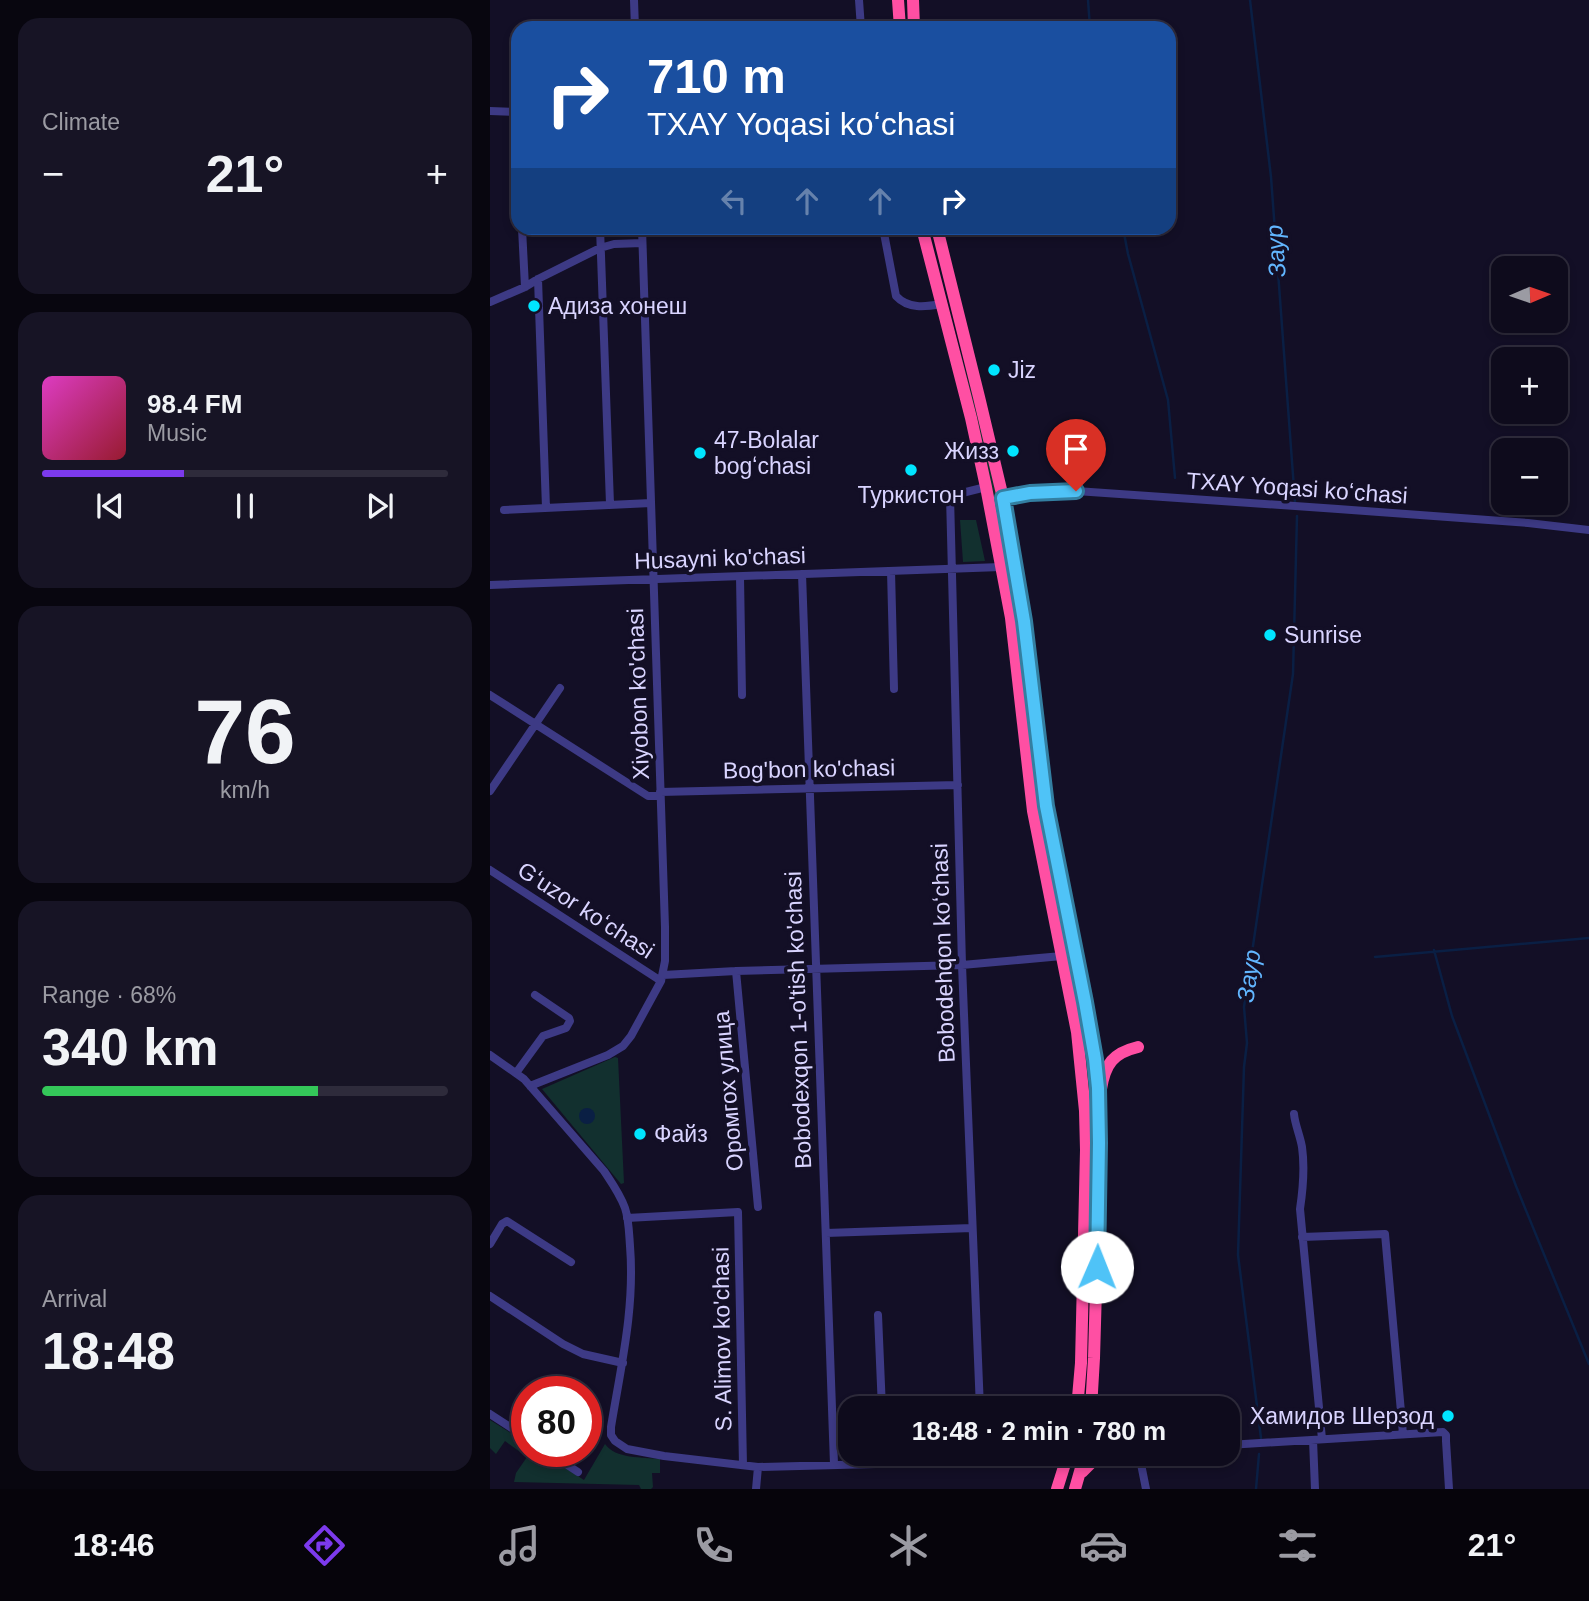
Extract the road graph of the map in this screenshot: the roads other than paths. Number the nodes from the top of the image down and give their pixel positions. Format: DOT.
graph roads {
  1 [pos="634,0"];
  2 [pos="859,0"];
  3 [pos="898,0"];
  4 [pos="912,0"];
  5 [pos="635,21"];
  6 [pos="860,21"];
  7 [pos="900,21"];
  8 [pos="914,21"];
  9 [pos="490,111"];
  10 [pos="511,112"];
  11 [pos="522,235"];
  12 [pos="600,235"];
  13 [pos="642,235"];
  14 [pos="884,235"];
  15 [pos="924,235"];
  16 [pos="938,235"];
  17 [pos="642,243"];
  18 [pos="600,248"];
  19 [pos="538,279"];
  20 [pos="525,288"];
  21 [pos="490,302"];
  22 [pos="947,303"];
  23 [pos="986,487"];
  24 [pos="1003,498"];
  25 [pos="651,502"];
  26 [pos="610,504"];
  27 [pos="546,508"];
  28 [pos="503,510"];
  29 [pos="1589,530"];
  30 [pos="1001,567"];
  31 [pos="952,569"];
  32 [pos="891,571"];
  33 [pos="803,574"];
  34 [pos="740,577"];
  35 [pos="653,580"];
  36 [pos="490,585"];
  37 [pos="559,688"];
  38 [pos="894,689"];
  39 [pos="490,695"];
  40 [pos="742,695"];
  41 [pos="1034,696"];
  42 [pos="1020,697"];
  43 [pos="535,724"];
  44 [pos="958,785"];
  45 [pos="809,789"];
  46 [pos="490,791"];
  47 [pos="660,794"];
  48 [pos="490,870"];
  49 [pos="1062,956"];
  50 [pos="962,965"];
  51 [pos="816,969"];
  52 [pos="736,971"];
  53 [pos="662,978"];
  54 [pos="535,995"];
  55 [pos="1138,1047"];
  56 [pos="490,1055"];
  57 [pos="516,1073"];
  58 [pos="530,1086"];
  59 [pos="1098,1103"];
  60 [pos="1294,1114"];
  61 [pos="758,1207"];
  62 [pos="627,1218"];
  63 [pos="972,1228"];
  64 [pos="826,1233"];
  65 [pos="1302,1237"];
  66 [pos="491,1240"];
  67 [pos="571,1262"];
  68 [pos="1083,1267"];
  69 [pos="1097,1267"];
  70 [pos="490,1296"];
  71 [pos="877,1315"];
  72 [pos="623,1363"];
  73 [pos="881,1396"];
  74 [pos="978,1396"];
  75 [pos="1078,1396"];
  76 [pos="1092,1396"];
  77 [pos="490,1414"];
  78 [pos="511,1428"];
  79 [pos="1403,1434"];
  80 [pos="1317,1440"];
  81 [pos="1240,1444"];
  82 [pos="834,1464"];
  83 [pos="838,1464"];
  84 [pos="743,1465"];
  85 [pos="758,1466"];
  86 [pos="1064,1466"];
  87 [pos="1082,1466"];
  88 [pos="1088,1466"];
  89 [pos="1141,1466"];
  90 [pos="570,1467"];
  91 [pos="578,1472"];
  92 [pos="1079,1475"];
  93 [pos="756,1489"];
  94 [pos="1057,1489"];
  95 [pos="1075,1489"];
  96 [pos="1146,1489"];
  97 [pos="1315,1489"];
  98 [pos="1449,1489"];
  1 -- 5 [label="street"];
  2 -- 6 [label="street"];
  3 -- 7 [label="highway"];
  4 -- 8 [label="highway"];
  9 -- 10 [label="street"];
  11 -- 20 [label="street"];
  12 -- 18 [label="street"];
  13 -- 17 [label="street, Xiyobon ko'chasi"];
  14 -- 22 [label="street"];
  15 -- 22 [label="highway"];
  16 -- 22 [label="highway"];
  17 -- 18 [label="street"];
  17 -- 25 [label="street, Xiyobon ko'chasi"];
  18 -- 19 [label="street"];
  18 -- 26 [label="street"];
  19 -- 20 [label="street"];
  19 -- 27 [label="street"];
  20 -- 21 [label="street"];
  22 -- 23 [label="highway"];
  22 -- 24 [label="highway"];
  23 -- 30 [label="highway"];
  23 -- 31 [label="street, Bobodehqon koʻchasi"];
  24 -- 29 [label="street, TXAY Yoqasi koʻchasi"];
  24 -- 41 [label="highway"];
  25 -- 26 [label="street"];
  25 -- 35 [label="street, Xiyobon ko'chasi"];
  26 -- 27 [label="street"];
  27 -- 28 [label="street"];
  30 -- 31 [label="street, Husayni ko'chasi"];
  30 -- 42 [label="highway"];
  31 -- 32 [label="street, Husayni ko'chasi"];
  31 -- 44 [label="street, Bobodehqon koʻchasi"];
  32 -- 33 [label="street, Husayni ko'chasi"];
  32 -- 38 [label="street"];
  33 -- 34 [label="street, Husayni ko'chasi"];
  33 -- 45 [label="street, Bobodexqon 1-o'tish ko'chasi"];
  34 -- 35 [label="street, Husayni ko'chasi"];
  34 -- 40 [label="street"];
  35 -- 36 [label="street, Husayni ko'chasi"];
  35 -- 47 [label="street, Xiyobon ko'chasi"];
  37 -- 43 [label="street"];
  39 -- 43 [label="street, Bog'bon ko'chasi"];
  41 -- 42 [label="highway"];
  41 -- 59 [label="highway"];
  42 -- 49 [label="highway"];
  43 -- 46 [label="street"];
  43 -- 47 [label="street, Bog'bon ko'chasi"];
  44 -- 45 [label="street, Bog'bon ko'chasi"];
  44 -- 50 [label="street, Bobodehqon koʻchasi"];
  45 -- 47 [label="street, Bog'bon ko'chasi"];
  45 -- 51 [label="street, Bobodexqon 1-o'tish ko'chasi"];
  47 -- 53 [label="street, Xiyobon ko'chasi"];
  48 -- 53 [label="street, Gʻuzor koʻchasi"];
  49 -- 50 [label="street, Gʻuzor koʻchasi"];
  49 -- 68 [label="highway"];
  50 -- 51 [label="street, Gʻuzor koʻchasi"];
  50 -- 63 [label="street, Bobodehqon koʻchasi"];
  51 -- 52 [label="street, Gʻuzor koʻchasi"];
  51 -- 64 [label="street, Bobodexqon 1-o'tish ko'chasi"];
  52 -- 53 [label="street, Gʻuzor koʻchasi"];
  52 -- 61 [label="street, Оромгох улица"];
  53 -- 58 [label="street, Xiyobon ko'chasi"];
  54 -- 57 [label="street"];
  55 -- 59 [label="highway"];
  56 -- 57 [label="street"];
  57 -- 58 [label="street"];
  58 -- 62 [label="street"];
  59 -- 69 [label="highway"];
  60 -- 65 [label="street"];
  62 -- 72 [label="street"];
  62 -- 84 [label="street, S. Alimov ko'chasi"];
  63 -- 64 [label="street"];
  63 -- 74 [label="street, Bobodehqon koʻchasi"];
  64 -- 82 [label="street, Bobodexqon 1-o'tish ko'chasi"];
  65 -- 79 [label="street"];
  65 -- 80 [label="street"];
  66 -- 67 [label="street"];
  68 -- 69 [label="highway"];
  68 -- 75 [label="highway"];
  69 -- 76 [label="highway"];
  70 -- 72 [label="street"];
  71 -- 73 [label="street"];
  72 -- 84 [label="street"];
  77 -- 78 [label="street"];
  79 -- 80 [label="street"];
  79 -- 98 [label="street"];
  80 -- 81 [label="street"];
  80 -- 97 [label="street"];
  82 -- 83 [label="street"];
  82 -- 85 [label="street"];
  84 -- 85 [label="street"];
  85 -- 93 [label="street"];
  86 -- 94 [label="highway"];
  87 -- 92 [label="highway"];
  88 -- 92 [label="highway"];
  89 -- 96 [label="street"];
  90 -- 91 [label="street"];
  92 -- 95 [label="highway"];
}
